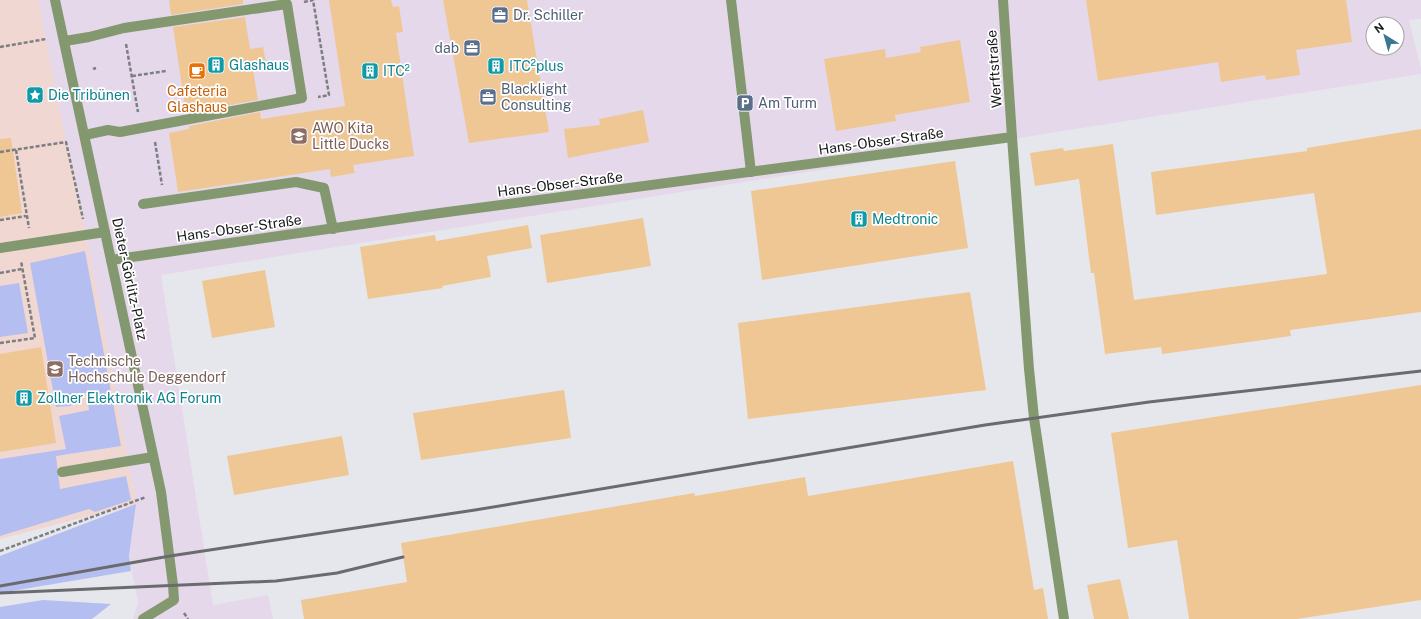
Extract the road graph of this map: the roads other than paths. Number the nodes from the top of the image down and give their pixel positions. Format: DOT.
graph roads {
  1 [pos="56,0"];
  2 [pos="731,0"];
  3 [pos="1003,0"];
  4 [pos="65,41"];
  5 [pos="85,135"];
  6 [pos="1012,137"];
  7 [pos="751,172"];
  8 [pos="143,204"];
  9 [pos="333,229"];
  10 [pos="106,232"];
  11 [pos="0,248"];
  12 [pos="111,260"];
  13 [pos="153,457"];
  14 [pos="62,472"];
  15 [pos="143,619"];
  16 [pos="1064,619"];
  1 -- 4 [label="street, Dieter-Görlitz-Platz"];
  2 -- 7 [label="street"];
  3 -- 6 [label="street, Werftstraße"];
  4 -- 5 [label="street, Dieter-Görlitz-Platz"];
  4 -- 5 [label="street"];
  5 -- 10 [label="street, Dieter-Görlitz-Platz"];
  6 -- 7 [label="street, Hans-Obser-Straße"];
  6 -- 16 [label="street, Werftstraße"];
  7 -- 9 [label="street, Hans-Obser-Straße"];
  8 -- 9 [label="street"];
  9 -- 12 [label="street, Hans-Obser-Straße"];
  10 -- 11 [label="street"];
  10 -- 12 [label="street, Dieter-Görlitz-Platz"];
  12 -- 13 [label="street, Dieter-Görlitz-Platz"];
  13 -- 14 [label="street"];
  13 -- 15 [label="street, Dieter-Görlitz-Platz"];
}
